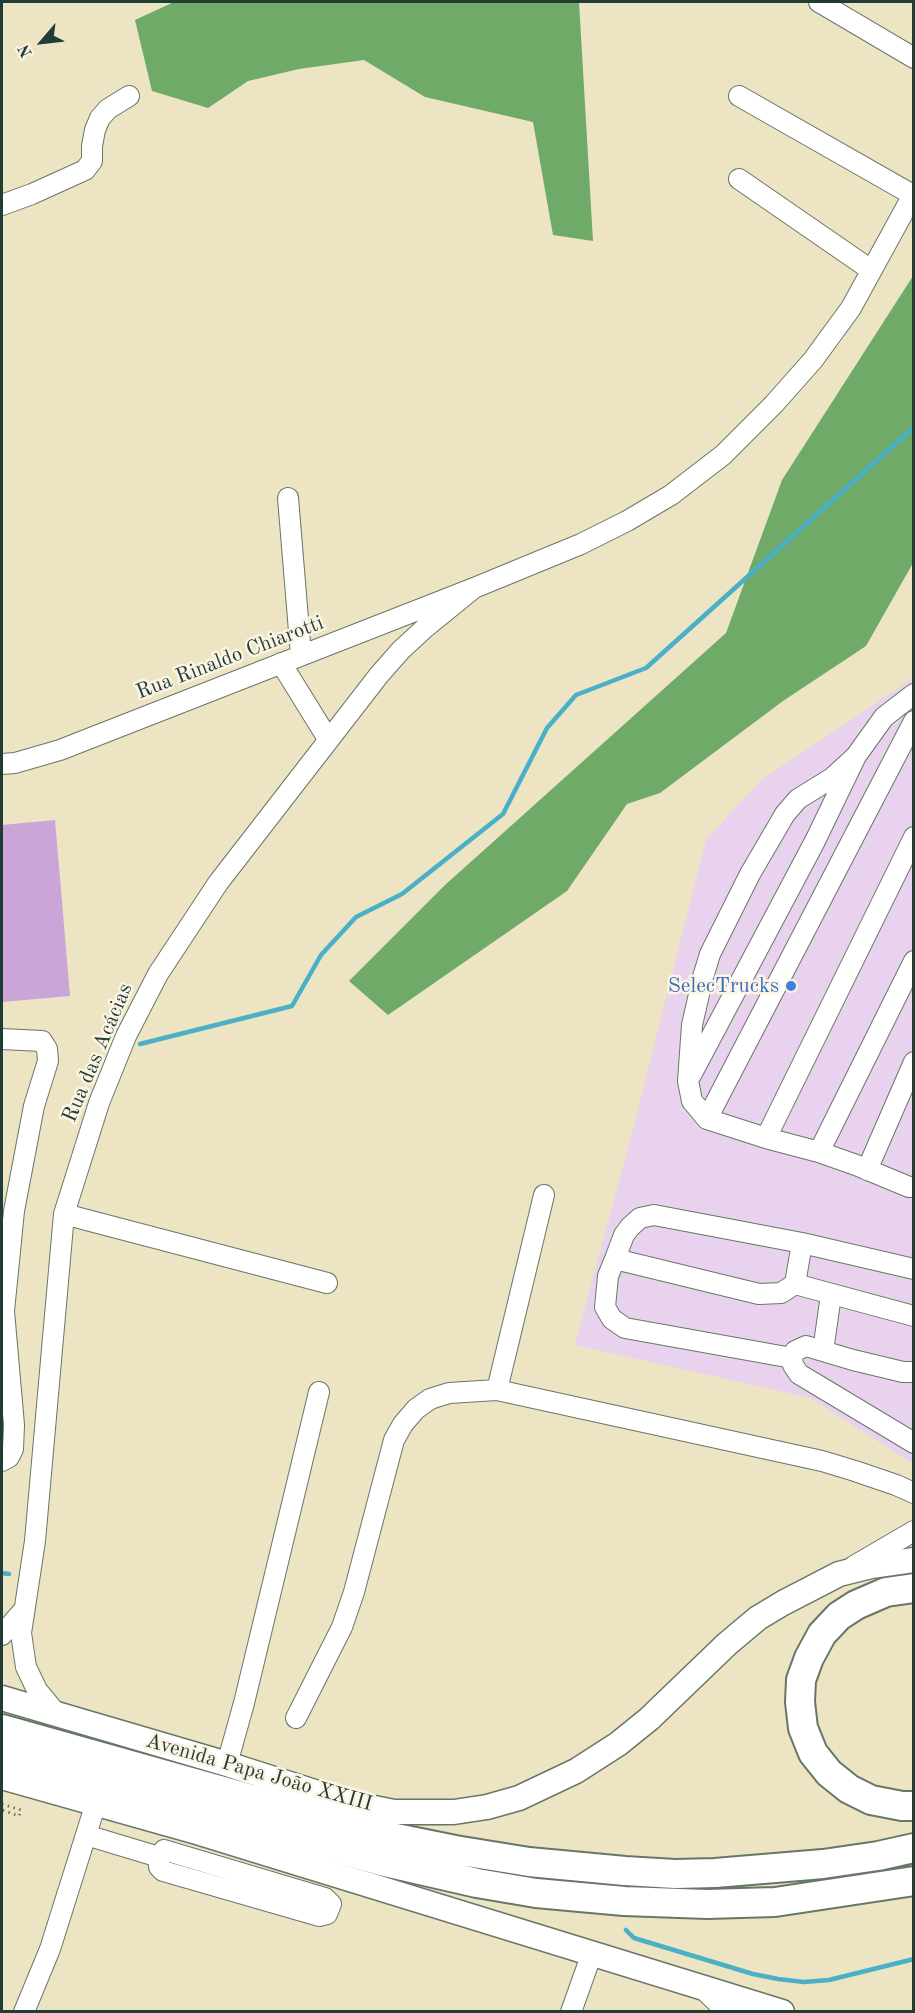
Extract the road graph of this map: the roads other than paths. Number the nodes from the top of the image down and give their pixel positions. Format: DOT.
graph roads {
  1 [pos="819,2"];
  2 [pos="914,58"];
  3 [pos="129,96"];
  4 [pos="739,96"];
  5 [pos="739,179"];
  6 [pos="913,194"];
  7 [pos="2,205"];
  8 [pos="871,270"];
  9 [pos="288,498"];
  10 [pos="474,588"];
  11 [pos="301,656"];
  12 [pos="281,663"];
  13 [pos="914,694"];
  14 [pos="914,721"];
  15 [pos="328,739"];
  16 [pos="856,756"];
  17 [pos="2,765"];
  18 [pos="914,837"];
  19 [pos="914,961"];
  20 [pos="2,1039"];
  21 [pos="914,1062"];
  22 [pos="688,1081"];
  23 [pos="707,1119"];
  24 [pos="766,1138"];
  25 [pos="819,1152"];
  26 [pos="867,1170"];
  27 [pos="914,1186"];
  28 [pos="544,1196"];
  29 [pos="64,1214"];
  30 [pos="802,1243"];
  31 [pos="615,1259"];
  32 [pos="914,1269"];
  33 [pos="327,1283"];
  34 [pos="795,1284"];
  35 [pos="831,1295"];
  36 [pos="914,1316"];
  37 [pos="823,1351"];
  38 [pos="792,1358"];
  39 [pos="914,1372"];
  40 [pos="497,1390"];
  41 [pos="319,1392"];
  42 [pos="914,1443"];
  43 [pos="2,1461"];
  44 [pos="914,1493"];
  45 [pos="914,1531"];
  46 [pos="914,1560"];
  47 [pos="839,1574"];
  48 [pos="914,1588"];
  49 [pos="22,1612"];
  50 [pos="2,1635"];
  51 [pos="2,1698"];
  52 [pos="2,1711"];
  53 [pos="56,1713"];
  54 [pos="296,1718"];
  55 [pos="2,1729"];
  56 [pos="2,1752"];
  57 [pos="227,1764"];
  58 [pos="133,1766"];
  59 [pos="2,1777"];
  60 [pos="96,1803"];
  61 [pos="914,1806"];
  62 [pos="86,1835"];
  63 [pos="914,1848"];
  64 [pos="159,1857"];
  65 [pos="914,1881"];
  66 [pos="592,1953"];
  67 [pos="701,1987"];
  68 [pos="24,2012"];
  69 [pos="571,2012"];
  70 [pos="727,2012"];
  71 [pos="782,2012"];
  1 -- 2 [label="street"];
  3 -- 7 [label="street"];
  4 -- 6 [label="street"];
  5 -- 8 [label="street"];
  6 -- 8 [label="street, Rua Rinaldo Chiarotti"];
  8 -- 10 [label="street, Rua Rinaldo Chiarotti"];
  9 -- 11 [label="street"];
  10 -- 11 [label="street, Rua Rinaldo Chiarotti"];
  10 -- 15 [label="street, Rua das Acácias"];
  11 -- 12 [label="street, Rua Rinaldo Chiarotti"];
  12 -- 15 [label="street"];
  12 -- 17 [label="street, Rua Rinaldo Chiarotti"];
  13 -- 16 [label="street"];
  14 -- 23 [label="street"];
  15 -- 29 [label="street, Rua das Acácias"];
  16 -- 22 [label="street"];
  16 -- 22 [label="street"];
  18 -- 24 [label="street"];
  19 -- 25 [label="street"];
  20 -- 43 [label="street"];
  21 -- 26 [label="street"];
  22 -- 23 [label="street"];
  23 -- 24 [label="street"];
  24 -- 25 [label="street"];
  25 -- 26 [label="street"];
  26 -- 27 [label="street"];
  28 -- 40 [label="street"];
  29 -- 33 [label="street"];
  29 -- 49 [label="street, Rua das Acácias"];
  30 -- 31 [label="street"];
  30 -- 32 [label="street"];
  30 -- 34 [label="street"];
  31 -- 34 [label="street"];
  31 -- 38 [label="street"];
  34 -- 35 [label="street"];
  35 -- 36 [label="street"];
  35 -- 37 [label="street"];
  37 -- 38 [label="street"];
  37 -- 39 [label="street"];
  38 -- 42 [label="street"];
  40 -- 44 [label="street"];
  40 -- 54 [label="street"];
  41 -- 57 [label="street"];
  45 -- 47 [label="street"];
  46 -- 47 [label="main road, Avenida Papa João XXIII"];
  47 -- 57 [label="main road, Avenida Papa João XXIII"];
  48 -- 61 [label="highway"];
  49 -- 50 [label="street"];
  49 -- 53 [label="street, Rua das Acácias"];
  51 -- 53 [label="main road, Avenida Papa João XXIII"];
  52 -- 58 [label="highway"];
  53 -- 57 [label="main road, Avenida Papa João XXIII"];
  55 -- 58 [label="highway, Avenida Papa João XXIII"];
  56 -- 65 [label="highway"];
  58 -- 63 [label="highway, Avenida Papa João XXIII"];
  59 -- 60 [label="main road"];
  60 -- 62 [label="street"];
  60 -- 66 [label="main road"];
  62 -- 64 [label="street"];
  62 -- 68 [label="street"];
  64 -- 64 [label="street"];
  66 -- 67 [label="main road"];
  66 -- 69 [label="street"];
  67 -- 70 [label="street"];
  67 -- 71 [label="main road"];
}
